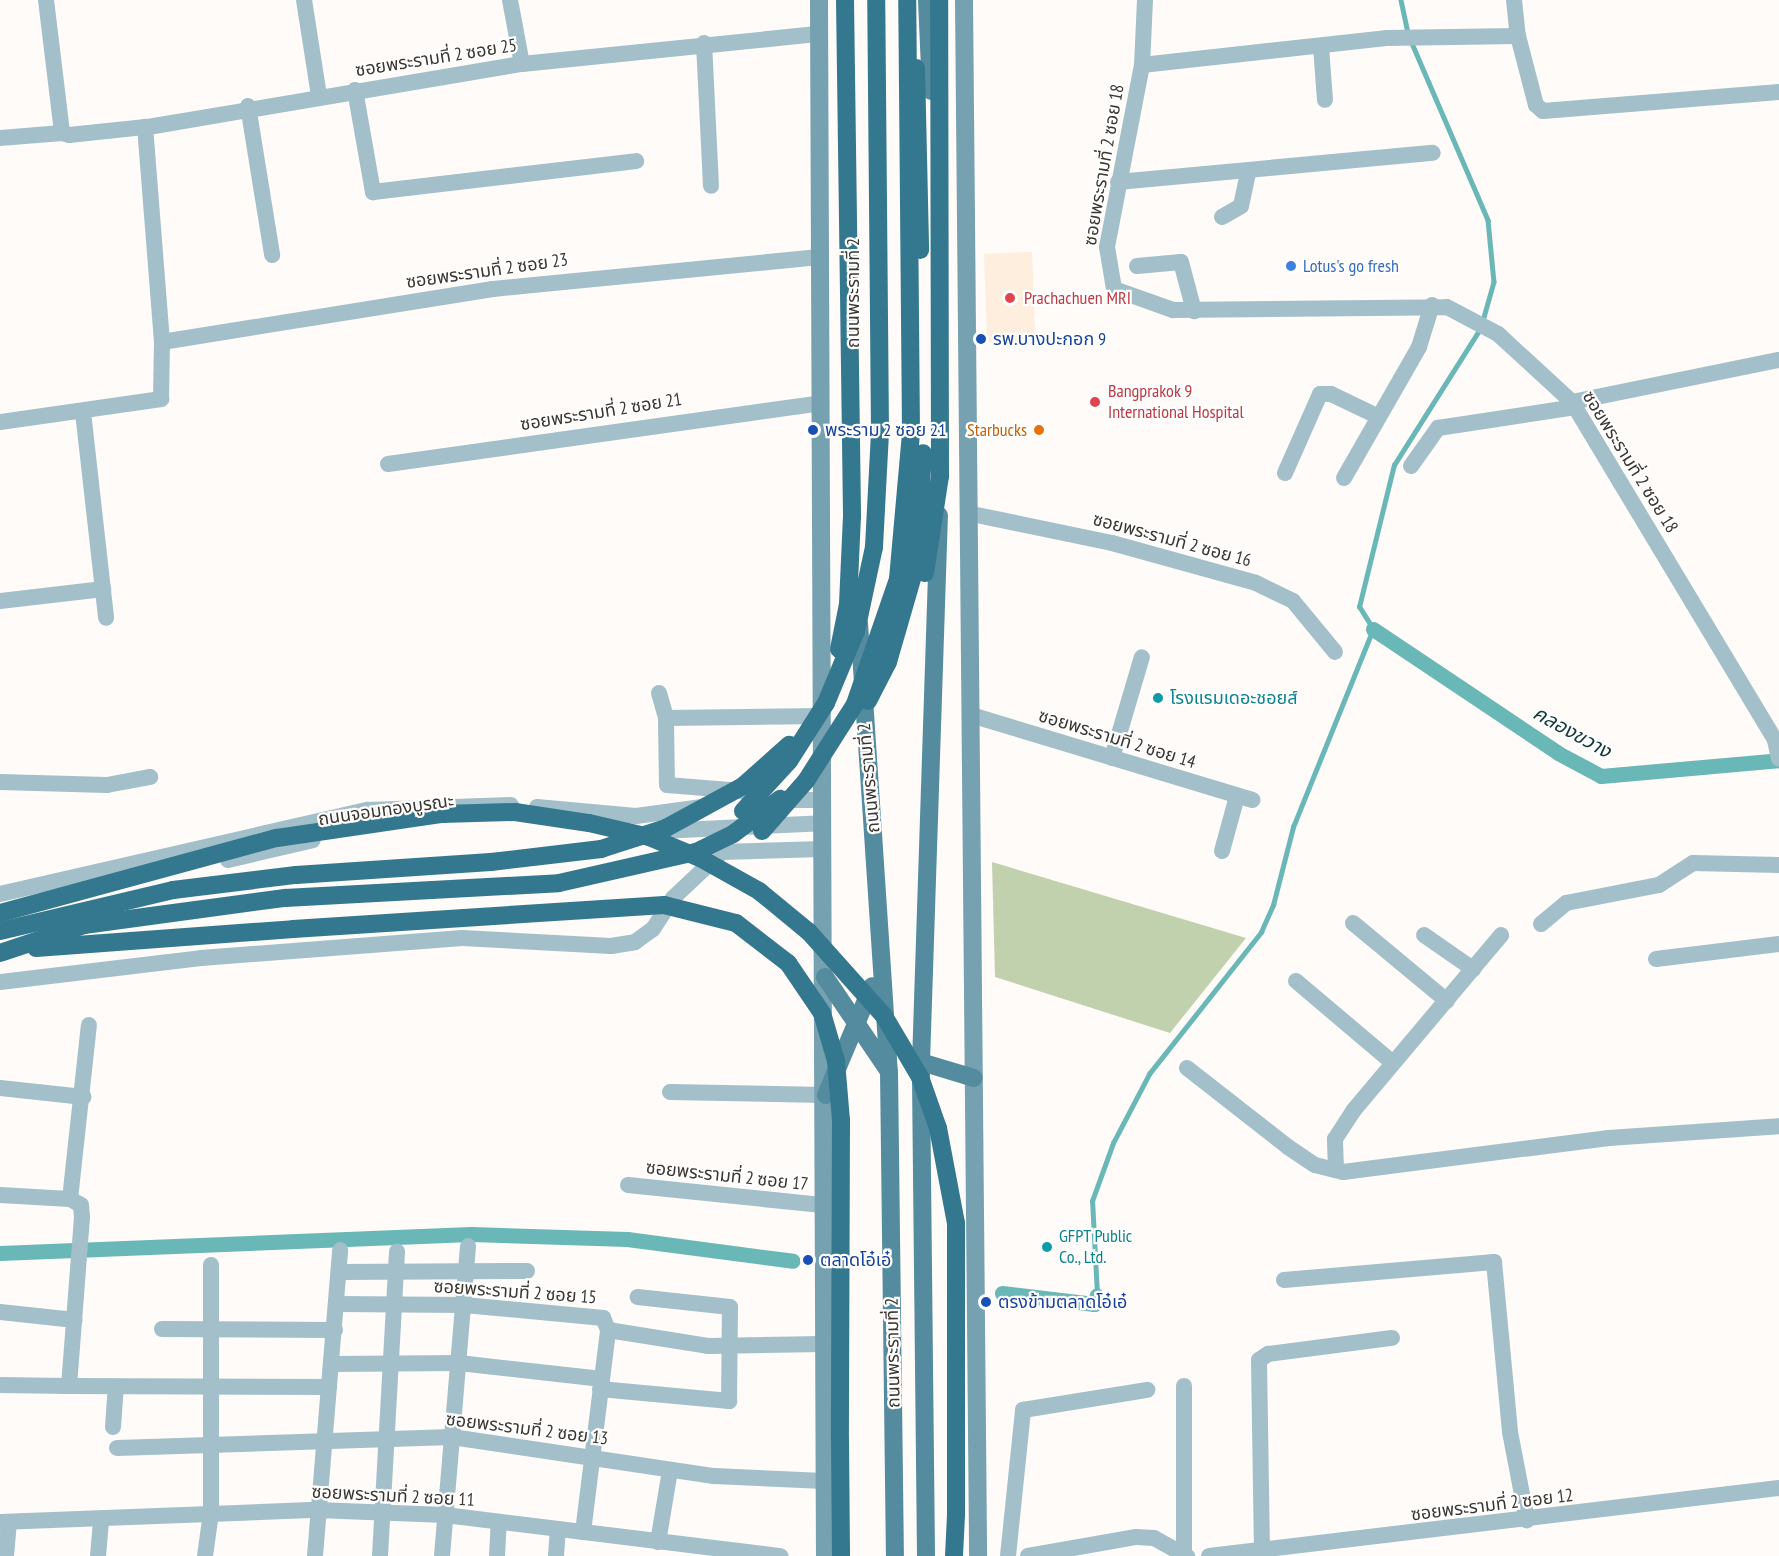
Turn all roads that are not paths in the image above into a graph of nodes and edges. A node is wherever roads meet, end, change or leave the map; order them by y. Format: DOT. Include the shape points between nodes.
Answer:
graph roads {
  1 [pos="46,0"];
  2 [pos="304,0"];
  3 [pos="510,0"];
  4 [pos="819,0"];
  5 [pos="844,0"];
  6 [pos="852,0"];
  7 [pos="870,0"];
  8 [pos="876,0"];
  9 [pos="907,0"];
  10 [pos="913,0"];
  11 [pos="927,0"];
  12 [pos="939,0"];
  13 [pos="964,0"];
  14 [pos="1145,0"];
  15 [pos="1514,0"];
  16 [pos="819,34"];
  17 [pos="1518,36"];
  18 [pos="704,43"];
  19 [pos="1321,46"];
  20 [pos="522,64"];
  21 [pos="1142,65"];
  22 [pos="355,90"];
  23 [pos="1779,92"];
  24 [pos="319,96"];
  25 [pos="1325,100"];
  26 [pos="248,106"];
  27 [pos="145,127"];
  28 [pos="62,133"];
  29 [pos="0,138"];
  30 [pos="1433,153"];
  31 [pos="636,160"];
  32 [pos="1248,172"];
  33 [pos="1118,182"];
  34 [pos="711,186"];
  35 [pos="1222,217"];
  36 [pos="272,255"];
  37 [pos="819,257"];
  38 [pos="1137,266"];
  39 [pos="1432,305"];
  40 [pos="1194,311"];
  41 [pos="162,342"];
  42 [pos="1779,360"];
  43 [pos="820,403"];
  44 [pos="1573,404"];
  45 [pos="83,412"];
  46 [pos="1379,417"];
  47 [pos="0,422"];
  48 [pos="388,464"];
  49 [pos="1411,466"];
  50 [pos="1285,473"];
  51 [pos="1344,478"];
  52 [pos="972,513"];
  53 [pos="103,589"];
  54 [pos="0,601"];
  55 [pos="106,618"];
  56 [pos="1335,652"];
  57 [pos="1142,657"];
  58 [pos="659,693"];
  59 [pos="971,716"];
  60 [pos="666,718"];
  61 [pos="822,721"];
  62 [pos="840,731"];
  63 [pos="801,745"];
  64 [pos="1113,758"];
  65 [pos="1779,759"];
  66 [pos="150,777"];
  67 [pos="0,782"];
  68 [pos="746,792"];
  69 [pos="822,800"];
  70 [pos="743,811"];
  71 [pos="822,823"];
  72 [pos="762,831"];
  73 [pos="822,849"];
  74 [pos="1222,851"];
  75 [pos="1779,865"];
  76 [pos="0,894"];
  77 [pos="0,915"];
  78 [pos="1353,923"];
  79 [pos="1540,924"];
  80 [pos="0,931"];
  81 [pos="1424,935"];
  82 [pos="1501,935"];
  83 [pos="1779,944"];
  84 [pos="2,952"];
  85 [pos="882,959"];
  86 [pos="1656,959"];
  87 [pos="1473,969"];
  88 [pos="825,977"];
  89 [pos="1296,981"];
  90 [pos="0,982"];
  91 [pos="1447,1001"];
  92 [pos="857,1024"];
  93 [pos="89,1025"];
  94 [pos="921,1062"];
  95 [pos="1392,1062"];
  96 [pos="1187,1068"];
  97 [pos="889,1071"];
  98 [pos="974,1077"];
  99 [pos="0,1088"];
  100 [pos="670,1092"];
  101 [pos="826,1095"];
  102 [pos="84,1097"];
  103 [pos="1779,1126"];
  104 [pos="1336,1170"];
  105 [pos="628,1185"];
  106 [pos="0,1195"];
  107 [pos="70,1199"];
  108 [pos="822,1205"];
  109 [pos="468,1246"];
  110 [pos="340,1250"];
  111 [pos="397,1251"];
  112 [pos="211,1265"];
  113 [pos="526,1271"];
  114 [pos="340,1272"];
  115 [pos="395,1272"];
  116 [pos="466,1272"];
  117 [pos="1284,1280"];
  118 [pos="638,1297"];
  119 [pos="338,1304"];
  120 [pos="393,1304"];
  121 [pos="464,1305"];
  122 [pos="0,1312"];
  123 [pos="75,1320"];
  124 [pos="162,1329"];
  125 [pos="211,1330"];
  126 [pos="335,1330"];
  127 [pos="608,1330"];
  128 [pos="1392,1338"];
  129 [pos="823,1344"];
  130 [pos="728,1346"];
  131 [pos="459,1363"];
  132 [pos="332,1364"];
  133 [pos="388,1364"];
  134 [pos="601,1384"];
  135 [pos="0,1385"];
  136 [pos="69,1386"];
  137 [pos="1184,1386"];
  138 [pos="211,1387"];
  139 [pos="329,1387"];
  140 [pos="116,1388"];
  141 [pos="1148,1390"];
  142 [pos="113,1427"];
  143 [pos="452,1437"];
  144 [pos="323,1438"];
  145 [pos="385,1438"];
  146 [pos="211,1443"];
  147 [pos="117,1448"];
  148 [pos="591,1456"];
  149 [pos="670,1470"];
  150 [pos="824,1481"];
  151 [pos="1779,1488"];
  152 [pos="317,1510"];
  153 [pos="211,1513"];
  154 [pos="382,1513"];
  155 [pos="444,1515"];
  156 [pos="101,1520"];
  157 [pos="1527,1520"];
  158 [pos="4,1522"];
  159 [pos="499,1522"];
  160 [pos="558,1529"];
  161 [pos="583,1532"];
  162 [pos="658,1542"];
  163 [pos="1262,1552"];
  164 [pos="733,1554"];
  165 [pos="6,1556"];
  166 [pos="98,1556"];
  167 [pos="205,1556"];
  168 [pos="315,1556"];
  169 [pos="380,1556"];
  170 [pos="442,1556"];
  171 [pos="497,1556"];
  172 [pos="556,1556"];
  173 [pos="781,1556"];
  174 [pos="825,1556"];
  175 [pos="841,1556"];
  176 [pos="896,1556"];
  177 [pos="926,1556"];
  178 [pos="954,1556"];
  179 [pos="978,1556"];
  180 [pos="1008,1556"];
  181 [pos="1028,1556"];
  182 [pos="1185,1556"];
  183 [pos="1209,1556"];
  1 -- 28 [label="street"];
  2 -- 24 [label="street"];
  3 -- 20 [label="street"];
  4 -- 16 [label="main road, ถนนพระรามที่ 2"];
  5 -- 63 [label="highway, bridge" via="850,579 833,667"];
  6 -- 85 [label="main road, ถนนพระรามที่ 2" via="855,521"];
  7 -- 80 [label="highway, bridge" via="873,528 861,606 824,698 782,752 743,786 666,828 601,849 173,890"];
  8 -- 63 [label="highway, bridge" via="880,432 874,547 848,653"];
  9 -- 62 [label="highway, bridge" via="908,509 891,608"];
  10 -- 84 [label="highway, bridge" via="921,250 920,532 908,603 868,702 818,766 733,834 696,852 559,883 285,898 84,925"];
  11 -- 94 [label="main road, ถนนพระรามที่ 2" via="938,256 939,590"];
  12 -- 62 [label="highway, bridge" via="938,507 911,612"];
  13 -- 52 [label="main road"];
  14 -- 21 [label="street, ซอยพระรามที่ 2 ซอย 18"];
  15 -- 17 [label="street"];
  16 -- 18 [label="street, ซอยพระรามที่ 2 ซอย 25"];
  16 -- 37 [label="main road, ถนนพระรามที่ 2"];
  17 -- 19 [label="street" via="1416,36"];
  17 -- 23 [label="street" via="1536,105 1543,111"];
  18 -- 20 [label="street, ซอยพระรามที่ 2 ซอย 25"];
  18 -- 34 [label="street"];
  19 -- 21 [label="street"];
  19 -- 25 [label="street"];
  20 -- 22 [label="street, ซอยพระรามที่ 2 ซอย 25"];
  21 -- 33 [label="street, ซอยพระรามที่ 2 ซอย 18"];
  22 -- 24 [label="street, ซอยพระรามที่ 2 ซอย 25"];
  22 -- 31 [label="street" via="373,192"];
  24 -- 26 [label="street, ซอยพระรามที่ 2 ซอย 25"];
  26 -- 27 [label="street, ซอยพระรามที่ 2 ซอย 25"];
  26 -- 36 [label="street"];
  27 -- 28 [label="street, ซอยพระรามที่ 2 ซอย 25"];
  27 -- 41 [label="street"];
  28 -- 29 [label="street, ซอยพระรามที่ 2 ซอย 25"];
  30 -- 32 [label="street"];
  32 -- 33 [label="street"];
  32 -- 35 [label="street" via="1241,207"];
  33 -- 40 [label="street, ซอยพระรามที่ 2 ซอย 18" via="1107,247 1114,289 1141,303"];
  37 -- 41 [label="street, ซอยพระรามที่ 2 ซอย 23" via="493,289"];
  37 -- 43 [label="main road, ถนนพระรามที่ 2"];
  38 -- 40 [label="street" via="1181,262"];
  39 -- 40 [label="street, ซอยพระรามที่ 2 ซอย 18"];
  39 -- 44 [label="street, ซอยพระรามที่ 2 ซอย 18" via="1463,312 1498,334"];
  39 -- 46 [label="street" via="1419,347"];
  41 -- 45 [label="street" via="160,399"];
  42 -- 44 [label="street"];
  43 -- 48 [label="street, ซอยพระรามที่ 2 ซอย 21"];
  43 -- 61 [label="main road, ถนนพระรามที่ 2"];
  44 -- 49 [label="street" via="1437,428"];
  44 -- 65 [label="street, ซอยพระรามที่ 2 ซอย 18" via="1775,740"];
  45 -- 47 [label="street"];
  45 -- 53 [label="street"];
  46 -- 50 [label="street" via="1331,394 1320,394"];
  46 -- 51 [label="street"];
  52 -- 56 [label="street, ซอยพระรามที่ 2 ซอย 16" via="1112,543 1256,583 1293,601"];
  52 -- 59 [label="main road"];
  53 -- 54 [label="street"];
  53 -- 55 [label="street"];
  57 -- 64 [label="street"];
  58 -- 60 [label="street"];
  59 -- 64 [label="street, ซอยพระรามที่ 2 ซอย 14"];
  59 -- 98 [label="main road"];
  60 -- 61 [label="street"];
  60 -- 68 [label="street" via="667,785"];
  61 -- 68 [label="street, ถนนจอมทองบูรณะ"];
  61 -- 69 [label="main road, ถนนพระรามที่ 2"];
  62 -- 72 [label="highway, bridge"];
  63 -- 70 [label="highway, bridge"];
  64 -- 74 [label="street, ซอยพระรามที่ 2 ซอย 14" via="1244,798"];
  66 -- 67 [label="street" via="107,784"];
  68 -- 69 [label="street" via="772,800"];
  68 -- 76 [label="street, ถนนจอมทองบูรณะ" via="722,804 636,816 499,804 368,810"];
  69 -- 71 [label="main road, ถนนพระรามที่ 2"];
  71 -- 73 [label="main road, ถนนพระรามที่ 2"];
  71 -- 77 [label="street, ถนนจอมทองบูรณะ" via="642,831 477,817 404,823 108,887"];
  73 -- 88 [label="main road, ถนนพระรามที่ 2"];
  73 -- 90 [label="street" via="722,852 673,898 653,929 635,942 611,946 462,938 201,958"];
  75 -- 79 [label="street" via="1693,863 1659,885 1566,903"];
  77 -- 178 [label="highway, bridge" via="277,838 442,814 515,812 649,837 759,891 809,932 884,1016 920,1077 938,1128 955,1212 960,1274"];
  78 -- 91 [label="street"];
  81 -- 87 [label="street"];
  82 -- 87 [label="street"];
  83 -- 86 [label="street"];
  84 -- 175 [label="highway, bridge" via="664,904 736,922 788,963 822,1013 836,1061 841,1120"];
  85 -- 92 [label="main road"];
  85 -- 97 [label="main road, ถนนพระรามที่ 2"];
  87 -- 91 [label="street"];
  88 -- 92 [label="main road"];
  88 -- 101 [label="main road, ถนนพระรามที่ 2"];
  89 -- 95 [label="street"];
  91 -- 95 [label="street"];
  92 -- 97 [label="main road"];
  92 -- 101 [label="main road"];
  93 -- 102 [label="street"];
  94 -- 98 [label="main road"];
  94 -- 177 [label="main road, ถนนพระรามที่ 2"];
  95 -- 104 [label="street" via="1335,1139"];
  96 -- 104 [label="street" via="1288,1147"];
  97 -- 176 [label="main road, ถนนพระรามที่ 2"];
  98 -- 179 [label="main road"];
  99 -- 102 [label="street"];
  100 -- 101 [label="street"];
  101 -- 108 [label="main road, ถนนพระรามที่ 2"];
  102 -- 107 [label="street"];
  103 -- 104 [label="street" via="1609,1137"];
  105 -- 108 [label="street, ซอยพระรามที่ 2 ซอย 17"];
  106 -- 107 [label="street"];
  107 -- 123 [label="street" via="81,1205"];
  108 -- 129 [label="main road, ถนนพระรามที่ 2"];
  109 -- 116 [label="street"];
  110 -- 114 [label="street"];
  111 -- 115 [label="street"];
  112 -- 125 [label="street"];
  113 -- 116 [label="street"];
  114 -- 115 [label="street"];
  114 -- 119 [label="street"];
  115 -- 116 [label="street"];
  115 -- 120 [label="street"];
  116 -- 121 [label="street"];
  117 -- 157 [label="street" via="1494,1262 1510,1432"];
  118 -- 130 [label="street" via="727,1304"];
  119 -- 120 [label="street, ซอยพระรามที่ 2 ซอย 15"];
  119 -- 126 [label="street"];
  120 -- 121 [label="street, ซอยพระรามที่ 2 ซอย 15"];
  120 -- 133 [label="street"];
  121 -- 127 [label="street, ซอยพระรามที่ 2 ซอย 15" via="603,1318"];
  121 -- 131 [label="street"];
  122 -- 123 [label="street"];
  123 -- 136 [label="street"];
  124 -- 125 [label="street"];
  125 -- 126 [label="street"];
  125 -- 138 [label="street"];
  126 -- 132 [label="street"];
  127 -- 130 [label="street, ซอยพระรามที่ 2 ซอย 15"];
  127 -- 134 [label="street"];
  128 -- 163 [label="street" via="1268,1354 1258,1360"];
  129 -- 130 [label="street, ซอยพระรามที่ 2 ซอย 15"];
  129 -- 150 [label="main road, ถนนพระรามที่ 2"];
  130 -- 134 [label="street" via="725,1404"];
  131 -- 133 [label="street"];
  131 -- 134 [label="street"];
  131 -- 143 [label="street"];
  132 -- 133 [label="street"];
  132 -- 139 [label="street"];
  133 -- 145 [label="street"];
  134 -- 148 [label="street"];
  135 -- 136 [label="street"];
  136 -- 140 [label="street"];
  137 -- 182 [label="street"];
  138 -- 139 [label="street"];
  138 -- 140 [label="street"];
  138 -- 146 [label="street"];
  139 -- 144 [label="street"];
  140 -- 142 [label="street"];
  141 -- 180 [label="street" via="1023,1410"];
  143 -- 145 [label="street, ซอยพระรามที่ 2 ซอย 13"];
  143 -- 148 [label="street, ซอยพระรามที่ 2 ซอย 13"];
  143 -- 155 [label="street"];
  144 -- 145 [label="street, ซอยพระรามที่ 2 ซอย 13"];
  144 -- 146 [label="street, ซอยพระรามที่ 2 ซอย 13"];
  144 -- 152 [label="street"];
  145 -- 154 [label="street"];
  146 -- 147 [label="street, ซอยพระรามที่ 2 ซอย 13"];
  146 -- 153 [label="street"];
  148 -- 149 [label="street, ซอยพระรามที่ 2 ซอย 13"];
  148 -- 161 [label="street"];
  149 -- 150 [label="street, ซอยพระรามที่ 2 ซอย 13"];
  149 -- 162 [label="street"];
  150 -- 174 [label="main road, ถนนพระรามที่ 2"];
  151 -- 157 [label="street, ซอยพระรามที่ 2 ซอย 12"];
  152 -- 153 [label="street, ซอยพระรามที่ 2 ซอย 11"];
  152 -- 154 [label="street, ซอยพระรามที่ 2 ซอย 11"];
  152 -- 168 [label="street"];
  153 -- 156 [label="street, ซอยพระรามที่ 2 ซอย 11"];
  153 -- 167 [label="street"];
  154 -- 155 [label="street, ซอยพระรามที่ 2 ซอย 11"];
  154 -- 169 [label="street"];
  155 -- 159 [label="street, ซอยพระรามที่ 2 ซอย 11"];
  155 -- 170 [label="street"];
  156 -- 158 [label="street, ซอยพระรามที่ 2 ซอย 11"];
  156 -- 166 [label="street"];
  157 -- 163 [label="street, ซอยพระรามที่ 2 ซอย 12"];
  158 -- 165 [label="street"];
  159 -- 160 [label="street, ซอยพระรามที่ 2 ซอย 11"];
  159 -- 171 [label="street"];
  160 -- 161 [label="street, ซอยพระรามที่ 2 ซอย 11"];
  160 -- 172 [label="street"];
  161 -- 162 [label="street, ซอยพระรามที่ 2 ซอย 11"];
  162 -- 164 [label="street, ซอยพระรามที่ 2 ซอย 11"];
  163 -- 183 [label="street, ซอยพระรามที่ 2 ซอย 12"];
  164 -- 173 [label="street, ซอยพระรามที่ 2 ซอย 11"];
  181 -- 182 [label="street" via="1136,1537 1154,1538"];
}
